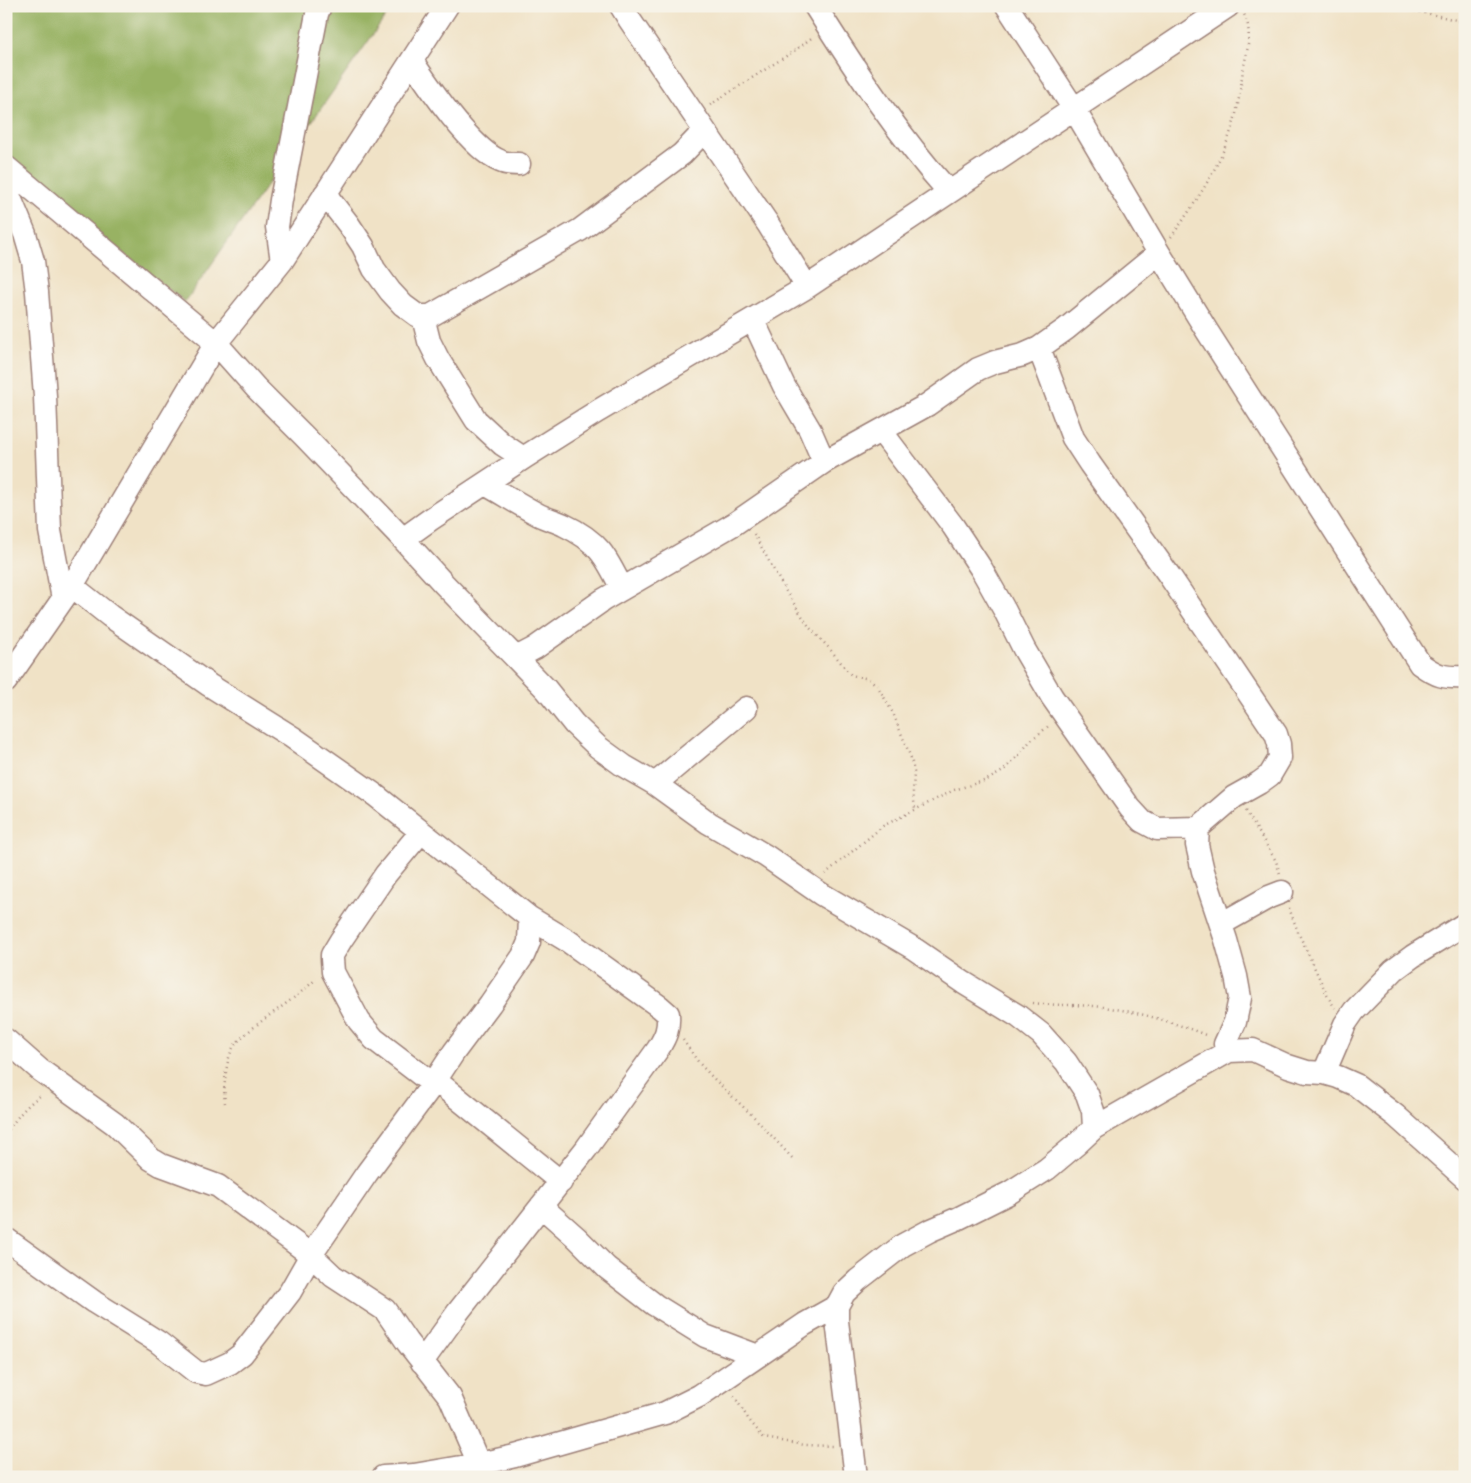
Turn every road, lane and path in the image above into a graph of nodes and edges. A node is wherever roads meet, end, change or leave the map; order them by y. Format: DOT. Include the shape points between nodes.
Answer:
graph roads {
  1 [pos="320,6"];
  2 [pos="447,6"];
  3 [pos="621,6"];
  4 [pos="814,6"];
  5 [pos="1007,6"];
  6 [pos="1385,6"];
  7 [pos="1236,10"];
  8 [pos="1465,22"];
  9 [pos="827,26"];
  10 [pos="412,61"];
  11 [pos="1074,109"];
  12 [pos="699,124"];
  13 [pos="519,164"];
  14 [pos="6,166"];
  15 [pos="6,188"];
  16 [pos="949,192"];
  17 [pos="325,194"];
  18 [pos="1159,253"];
  19 [pos="282,261"];
  20 [pos="807,287"];
  21 [pos="423,317"];
  22 [pos="753,320"];
  23 [pos="216,343"];
  24 [pos="1038,348"];
  25 [pos="810,430"];
  26 [pos="871,436"];
  27 [pos="523,458"];
  28 [pos="824,462"];
  29 [pos="485,484"];
  30 [pos="745,517"];
  31 [pos="403,539"];
  32 [pos="622,589"];
  33 [pos="67,592"];
  34 [pos="516,658"];
  35 [pos="1465,677"];
  36 [pos="6,681"];
  37 [pos="746,708"];
  38 [pos="1065,715"];
  39 [pos="655,784"];
  40 [pos="915,809"];
  41 [pos="1198,828"];
  42 [pos="420,832"];
  43 [pos="810,886"];
  44 [pos="1282,892"];
  45 [pos="530,918"];
  46 [pos="1221,924"];
  47 [pos="1465,924"];
  48 [pos="332,960"];
  49 [pos="1032,1002"];
  50 [pos="668,1021"];
  51 [pos="6,1040"];
  52 [pos="1225,1044"];
  53 [pos="1324,1073"];
  54 [pos="434,1082"];
  55 [pos="59,1084"];
  56 [pos="225,1103"];
  57 [pos="1094,1128"];
  58 [pos="6,1134"];
  59 [pos="794,1160"];
  60 [pos="1465,1178"];
  61 [pos="561,1182"];
  62 [pos="542,1206"];
  63 [pos="6,1239"];
  64 [pos="311,1255"];
  65 [pos="837,1306"];
  66 [pos="758,1356"];
  67 [pos="422,1362"];
  68 [pos="723,1380"];
  69 [pos="852,1446"];
  70 [pos="479,1464"];
  71 [pos="383,1477"];
  72 [pos="856,1477"];
  1 -- 19 [label="street" via="281,200 278,227"];
  2 -- 10 [label="street"];
  3 -- 12 [label="street"];
  4 -- 9 [label="street"];
  5 -- 11 [label="street"];
  6 -- 8 [label="path"];
  7 -- 11 [label="street"];
  7 -- 18 [label="path" via="1247,21 1249,36 1232,130 1194,205"];
  9 -- 12 [label="path"];
  9 -- 16 [label="street" via="923,163"];
  10 -- 13 [label="street" via="469,138 498,161"];
  10 -- 17 [label="street"];
  11 -- 16 [label="street"];
  11 -- 18 [label="street"];
  12 -- 20 [label="street"];
  12 -- 21 [label="street" via="682,154 580,230 446,308"];
  14 -- 23 [label="street"];
  15 -- 33 [label="street" via="26,234 33,261 45,396 50,532"];
  16 -- 20 [label="street"];
  17 -- 19 [label="street"];
  17 -- 21 [label="street" via="349,225 390,291 403,305"];
  18 -- 24 [label="street" via="1066,330"];
  18 -- 35 [label="street" via="1420,664 1447,678"];
  19 -- 23 [label="street"];
  20 -- 22 [label="street"];
  21 -- 27 [label="street" via="438,359 476,420"];
  22 -- 25 [label="street" via="784,386"];
  22 -- 27 [label="street"];
  23 -- 31 [label="street"];
  23 -- 33 [label="street"];
  24 -- 26 [label="street" via="978,369 927,405"];
  24 -- 41 [label="street" via="1073,438 1278,739 1280,758 1270,775 1234,797"];
  25 -- 26 [label="street" via="837,440"];
  25 -- 28 [label="street"];
  26 -- 28 [label="street"];
  26 -- 38 [label="street" via="953,526 982,570 1024,649"];
  27 -- 29 [label="street"];
  28 -- 30 [label="street"];
  29 -- 31 [label="street"];
  29 -- 32 [label="street" via="592,541 607,559"];
  30 -- 32 [label="street"];
  30 -- 40 [label="path" via="810,628 850,675 869,679 880,690 911,758"];
  31 -- 34 [label="street"];
  32 -- 34 [label="street"];
  33 -- 36 [label="street"];
  33 -- 42 [label="street" via="110,616 209,685 292,737"];
  34 -- 39 [label="street" via="598,747"];
  37 -- 39 [label="street"];
  38 -- 40 [label="path" via="1031,740 1003,771"];
  38 -- 41 [label="street" via="1142,821 1157,829"];
  39 -- 43 [label="street" via="709,823"];
  40 -- 43 [label="path" via="883,826"];
  41 -- 46 [label="street" via="1197,845 1203,871"];
  42 -- 45 [label="street"];
  42 -- 48 [label="street" via="386,874 341,940"];
  43 -- 57 [label="street" via="912,948 1041,1034 1066,1062 1087,1094"];
  44 -- 46 [label="street"];
  45 -- 50 [label="street" via="660,1007 668,1014"];
  45 -- 54 [label="street" via="529,942 523,956"];
  46 -- 52 [label="street" via="1240,998 1235,1022"];
  47 -- 53 [label="street" via="1394,970 1354,1011"];
  48 -- 54 [label="street" via="333,972 359,1021 374,1039"];
  48 -- 56 [label="path" via="322,974 247,1032 233,1048 228,1064"];
  49 -- 52 [label="path" via="1132,1012 1175,1023"];
  50 -- 59 [label="path" via="699,1063"];
  50 -- 61 [label="street" via="666,1035 658,1049"];
  51 -- 55 [label="street"];
  53 -- 57 [label="street" via="1288,1066 1253,1050 1229,1051"];
  53 -- 60 [label="street" via="1368,1093"];
  54 -- 61 [label="street"];
  54 -- 64 [label="street"];
  55 -- 58 [label="path" via="26,1108"];
  55 -- 64 [label="street" via="115,1124 151,1159 218,1186"];
  57 -- 65 [label="street" via="1047,1169 1009,1193 903,1245 858,1280 844,1293"];
  61 -- 62 [label="street"];
  62 -- 66 [label="street" via="607,1268 655,1306 705,1336"];
  62 -- 67 [label="street"];
  63 -- 64 [label="street" via="94,1302 158,1342 196,1372 206,1374 242,1354 290,1292"];
  64 -- 67 [label="street" via="333,1276 385,1310"];
  65 -- 66 [label="street"];
  65 -- 69 [label="street"];
  66 -- 68 [label="street"];
  67 -- 70 [label="street" via="450,1397"];
  68 -- 69 [label="path" via="764,1438 805,1445"];
  68 -- 70 [label="street" via="665,1414"];
  69 -- 72 [label="street"];
  70 -- 71 [label="street"];
}
